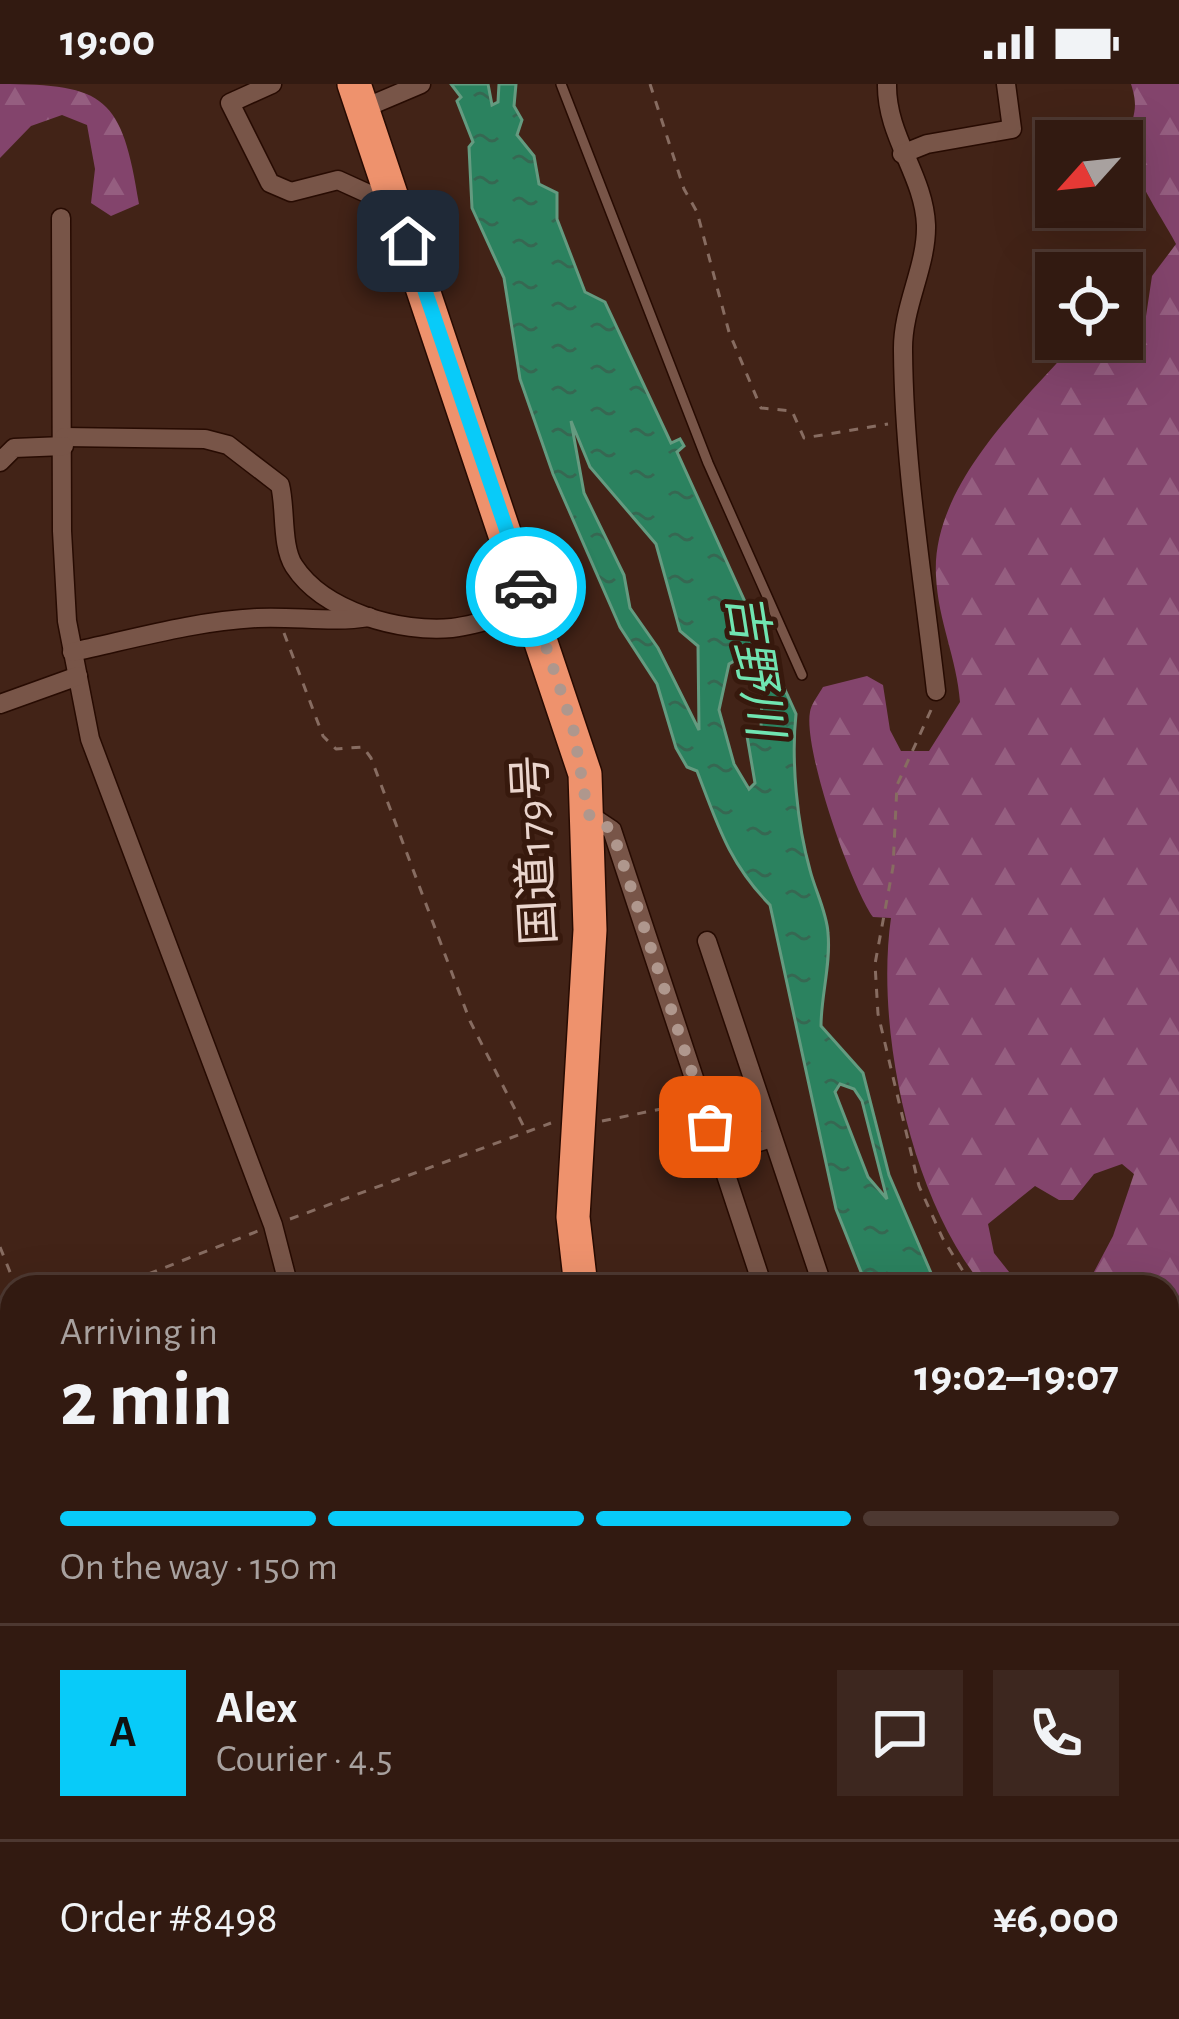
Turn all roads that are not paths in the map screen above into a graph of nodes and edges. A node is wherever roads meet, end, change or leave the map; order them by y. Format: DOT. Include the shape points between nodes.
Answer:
graph roads {
  1 [pos="272,84"];
  2 [pos="561,84"];
  3 [pos="887,84"];
  4 [pos="1006,84"];
  5 [pos="414,87"];
  6 [pos="358,96"];
  7 [pos="902,154"];
  8 [pos="395,205"];
  9 [pos="61,218"];
  10 [pos="64,442"];
  11 [pos="0,462"];
  12 [pos="532,607"];
  13 [pos="369,617"];
  14 [pos="72,652"];
  15 [pos="802,675"];
  16 [pos="78,676"];
  17 [pos="936,691"];
  18 [pos="0,704"];
  19 [pos="588,814"];
  20 [pos="707,941"];
  21 [pos="771,1138"];
  22 [pos="719,1155"];
  23 [pos="287,1275"];
  24 [pos="580,1275"];
  25 [pos="759,1275"];
  26 [pos="812,1275"];
  1 -- 8 [label="street" via="230,103 270,183 291,192 338,180"];
  2 -- 15 [label="lane" via="707,463"];
  3 -- 7 [label="street"];
  4 -- 7 [label="street" via="1012,129"];
  5 -- 6 [label="street"];
  6 -- 8 [label="highway, 国道179号"];
  7 -- 17 [label="street" via="926,229 904,322 913,526"];
  8 -- 12 [label="highway, 国道179号"];
  9 -- 10 [label="street"];
  10 -- 11 [label="street" via="14,448"];
  10 -- 13 [label="street" via="228,445 280,485 294,566 335,602"];
  10 -- 14 [label="street"];
  12 -- 13 [label="street" via="453,628"];
  12 -- 19 [label="highway, 国道179号" via="573,727"];
  13 -- 14 [label="street" via="189,625"];
  14 -- 16 [label="street"];
  16 -- 18 [label="street"];
  16 -- 23 [label="street" via="101,779"];
  19 -- 22 [label="street" via="612,830"];
  19 -- 24 [label="highway, 国道179号" via="590,930 573,1217"];
  20 -- 21 [label="street"];
  21 -- 22 [label="street"];
  21 -- 26 [label="street"];
  22 -- 25 [label="street"];
}
